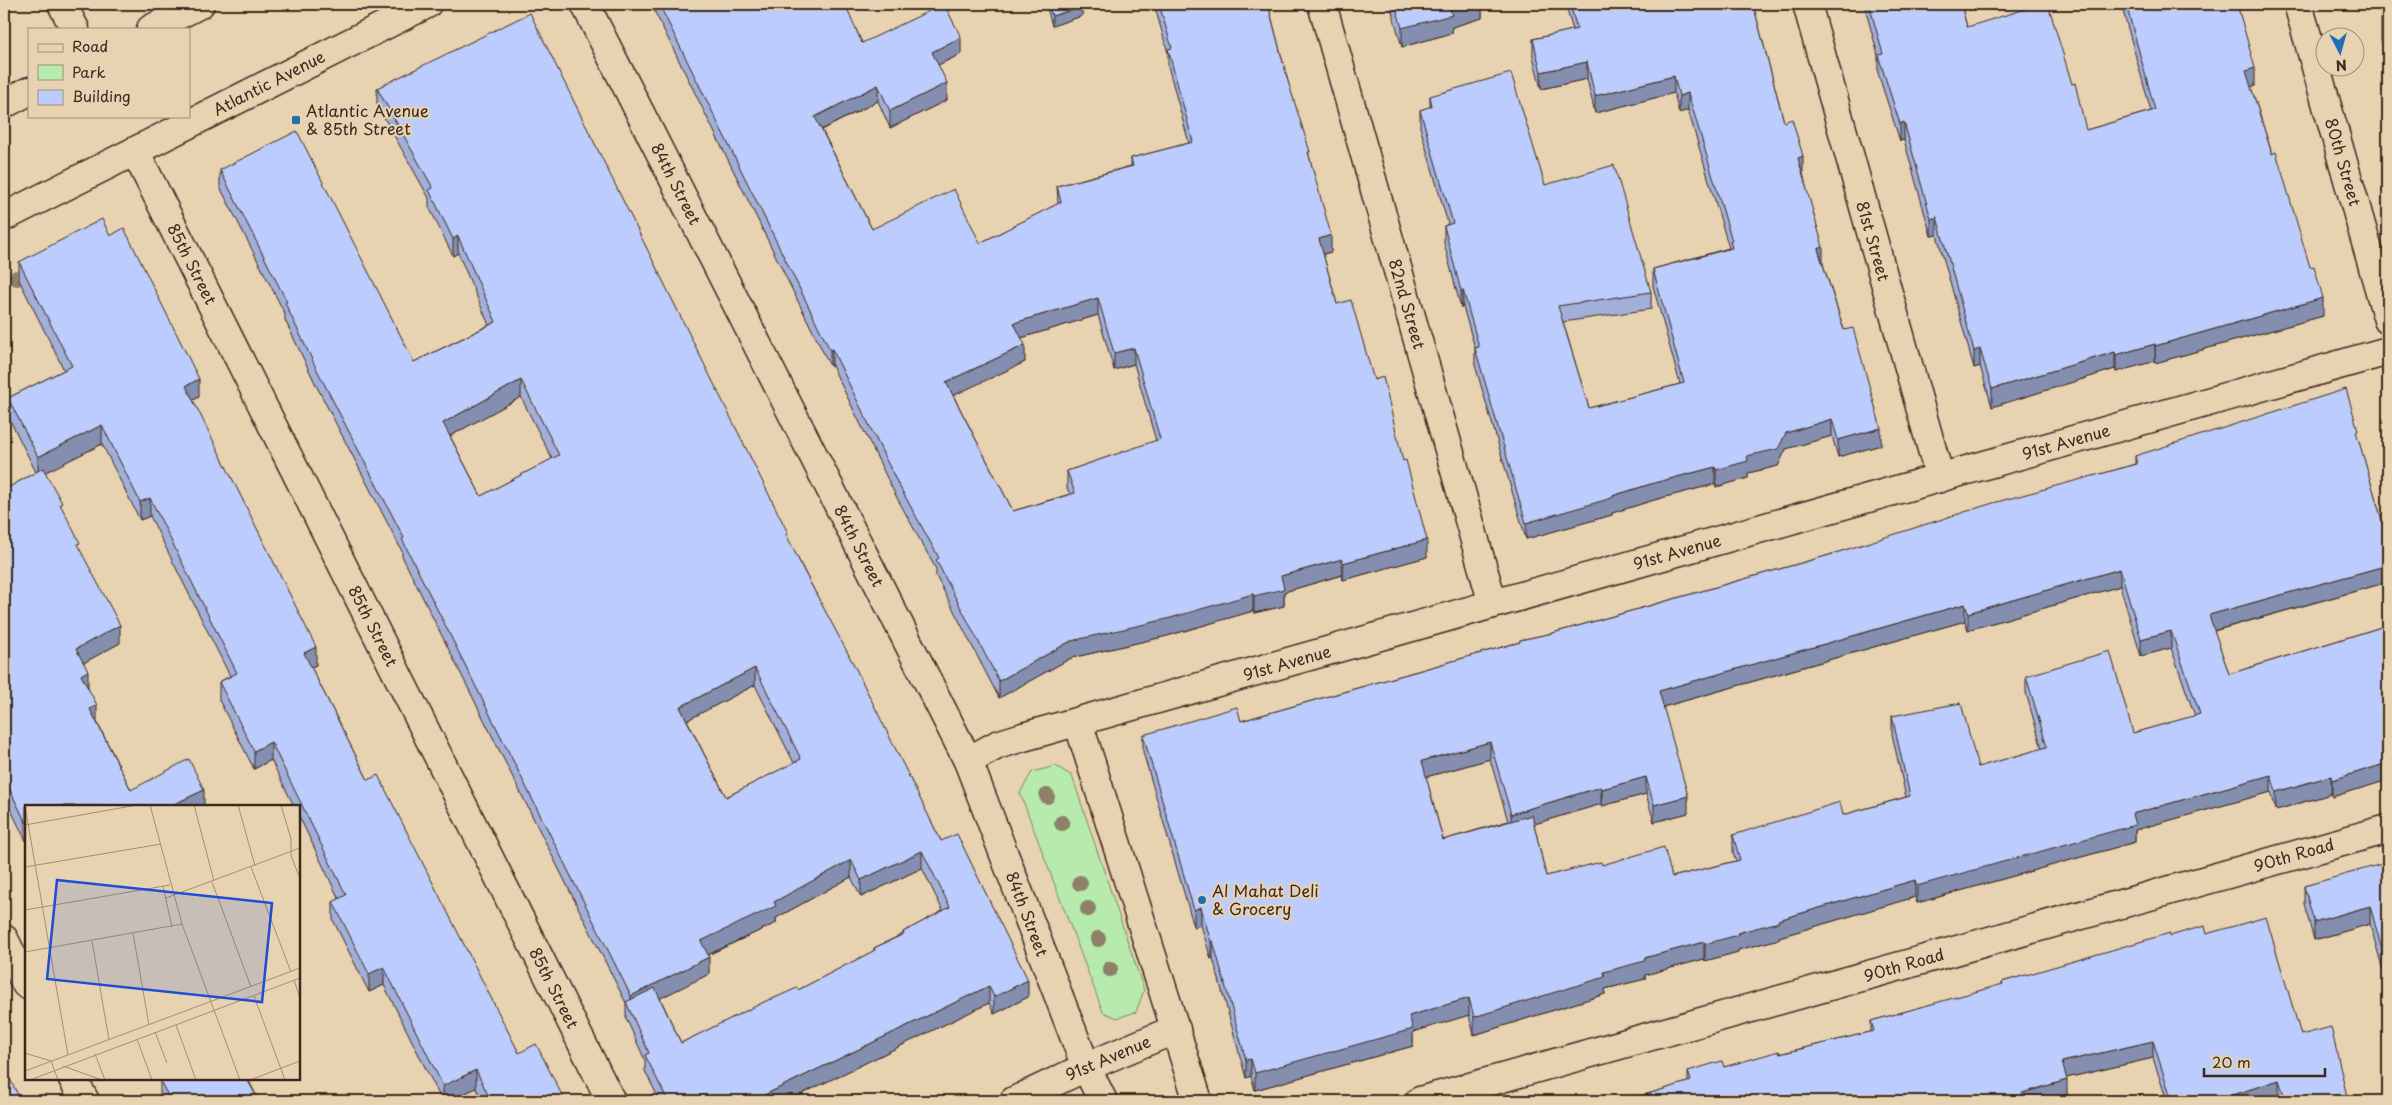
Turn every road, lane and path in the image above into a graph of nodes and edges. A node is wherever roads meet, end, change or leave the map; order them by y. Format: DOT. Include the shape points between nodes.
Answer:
graph roads {
  1 [pos="62,4"];
  2 [pos="200,4"];
  3 [pos="427,4"];
  4 [pos="585,4"];
  5 [pos="1322,4"];
  6 [pos="1807,4"];
  7 [pos="2298,4"];
  8 [pos="74,28"];
  9 [pos="153,28"];
  10 [pos="28,92"];
  11 [pos="4,104"];
  12 [pos="135,150"];
  13 [pos="4,217"];
  14 [pos="2388,320"];
  15 [pos="2388,351"];
  16 [pos="1940,478"];
  17 [pos="1493,604"];
  18 [pos="1078,722"];
  19 [pos="968,761"];
  20 [pos="2388,829"];
  21 [pos="4,939"];
  22 [pos="25,982"];
  23 [pos="1176,1029"];
  24 [pos="1086,1067"];
  25 [pos="74,1080"];
  26 [pos="85,1101"];
  27 [pos="611,1101"];
  28 [pos="1014,1101"];
  29 [pos="1103,1101"];
  30 [pos="1198,1101"];
  31 [pos="1420,1101"];
  1 -- 8 [label="street"];
  2 -- 9 [label="street"];
  3 -- 12 [label="street, Atlantic Avenue"];
  4 -- 19 [label="street, 84th Street"];
  5 -- 17 [label="street, 82nd Street"];
  6 -- 16 [label="street, 81st Street"];
  7 -- 14 [label="street, 80th Street"];
  10 -- 11 [label="street"];
  12 -- 13 [label="street, Atlantic Avenue"];
  12 -- 27 [label="street, 85th Street"];
  15 -- 16 [label="street, 91st Avenue"];
  16 -- 17 [label="street, 91st Avenue"];
  17 -- 18 [label="street, 91st Avenue"];
  18 -- 19 [label="street, 91st Avenue" via="997,745"];
  18 -- 23 [label="street"];
  19 -- 24 [label="street, 84th Street"];
  20 -- 31 [label="street, 90th Road"];
  21 -- 22 [label="street"];
  23 -- 24 [label="street, 91st Avenue"];
  23 -- 30 [label="street"];
  24 -- 28 [label="street, 91st Avenue"];
  24 -- 29 [label="street, 84th Street"];
  25 -- 26 [label="street"];
}
